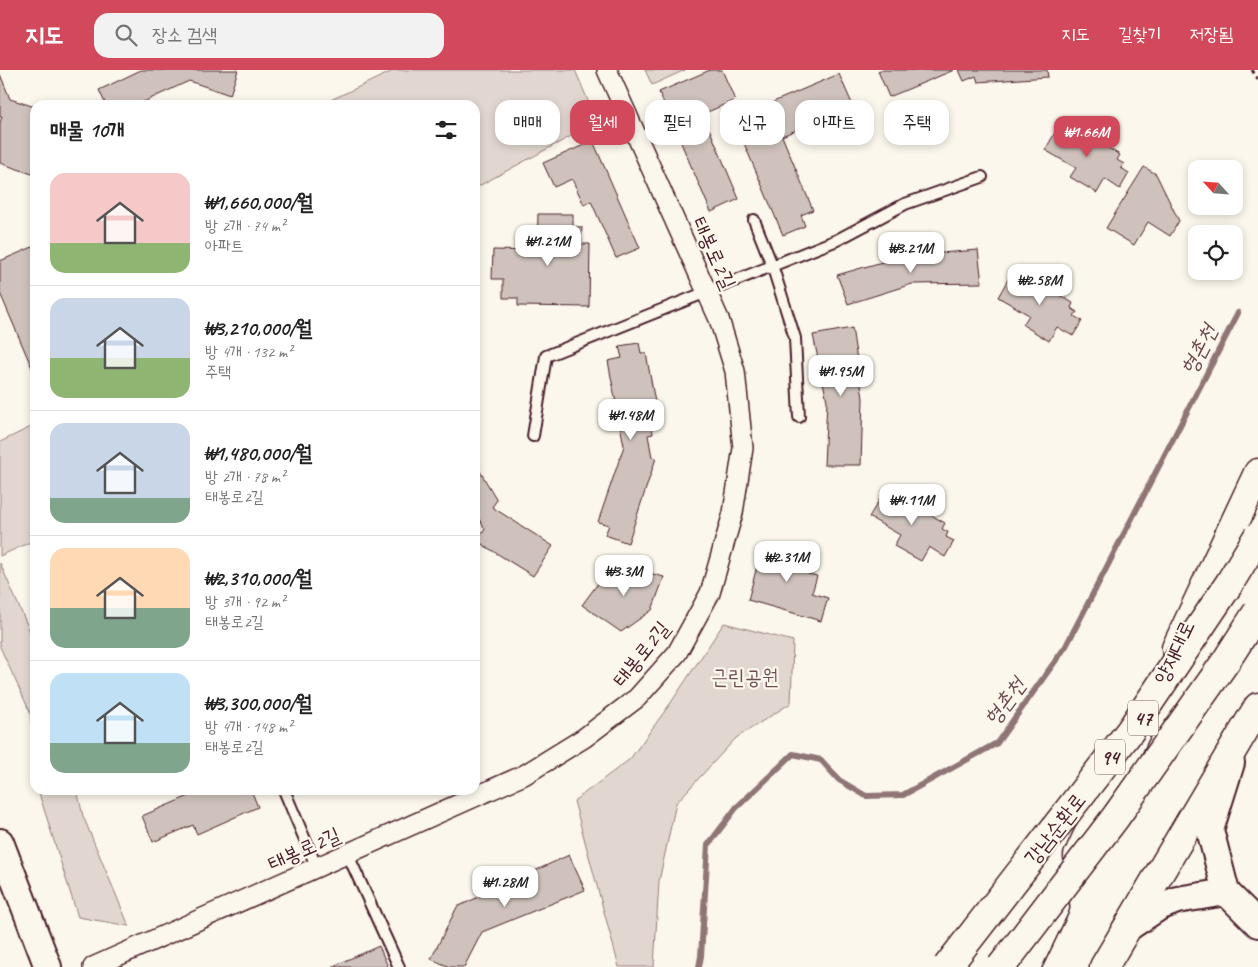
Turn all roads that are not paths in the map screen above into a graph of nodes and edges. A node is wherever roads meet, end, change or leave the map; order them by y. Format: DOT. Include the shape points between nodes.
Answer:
graph roads {
  1 [pos="607,70"];
  2 [pos="982,177"];
  3 [pos="754,220"];
  4 [pos="772,265"];
  5 [pos="706,291"];
  6 [pos="799,417"];
  7 [pos="533,436"];
  8 [pos="1258,473"];
  9 [pos="1258,536"];
  10 [pos="1258,611"];
  11 [pos="1258,707"];
  12 [pos="1240,736"];
  13 [pos="286,795"];
  14 [pos="0,842"];
  15 [pos="348,855"];
  16 [pos="317,868"];
  17 [pos="1226,892"];
  18 [pos="1258,924"];
  19 [pos="1126,929"];
  20 [pos="1025,966"];
  21 [pos="48,967"];
  22 [pos="93,967"];
  23 [pos="399,967"];
  24 [pos="947,967"];
  25 [pos="1001,967"];
  26 [pos="1104,967"];
  1 -- 5 [label="street, 태봉로2길"];
  2 -- 4 [label="lane" via="905,204 837,240"];
  3 -- 4 [label="lane"];
  4 -- 5 [label="lane"];
  4 -- 6 [label="lane" via="794,338"];
  5 -- 7 [label="lane" via="546,356"];
  5 -- 15 [label="street, 태봉로2길" via="719,319 735,371 743,448 733,513 710,593 677,653 637,698 575,744 524,775"];
  8 -- 20 [label="main road, 양재대로 / 47"];
  9 -- 24 [label="main road, 강남순환로 / 94, bridge" via="1130,731"];
  10 -- 25 [label="main road, 강남순환로 / 94, bridge" via="1115,818"];
  11 -- 12 [label="main road"];
  12 -- 17 [label="street" via="1210,830"];
  12 -- 19 [label="main road"];
  13 -- 16 [label="lane"];
  14 -- 21 [label="street"];
  15 -- 16 [label="street, 태봉로2길"];
  15 -- 23 [label="lane"];
  16 -- 22 [label="street, 태봉로2길"];
  17 -- 18 [label="street"];
  17 -- 19 [label="street" via="1177,900 1159,907"];
  19 -- 26 [label="main road"];
}
